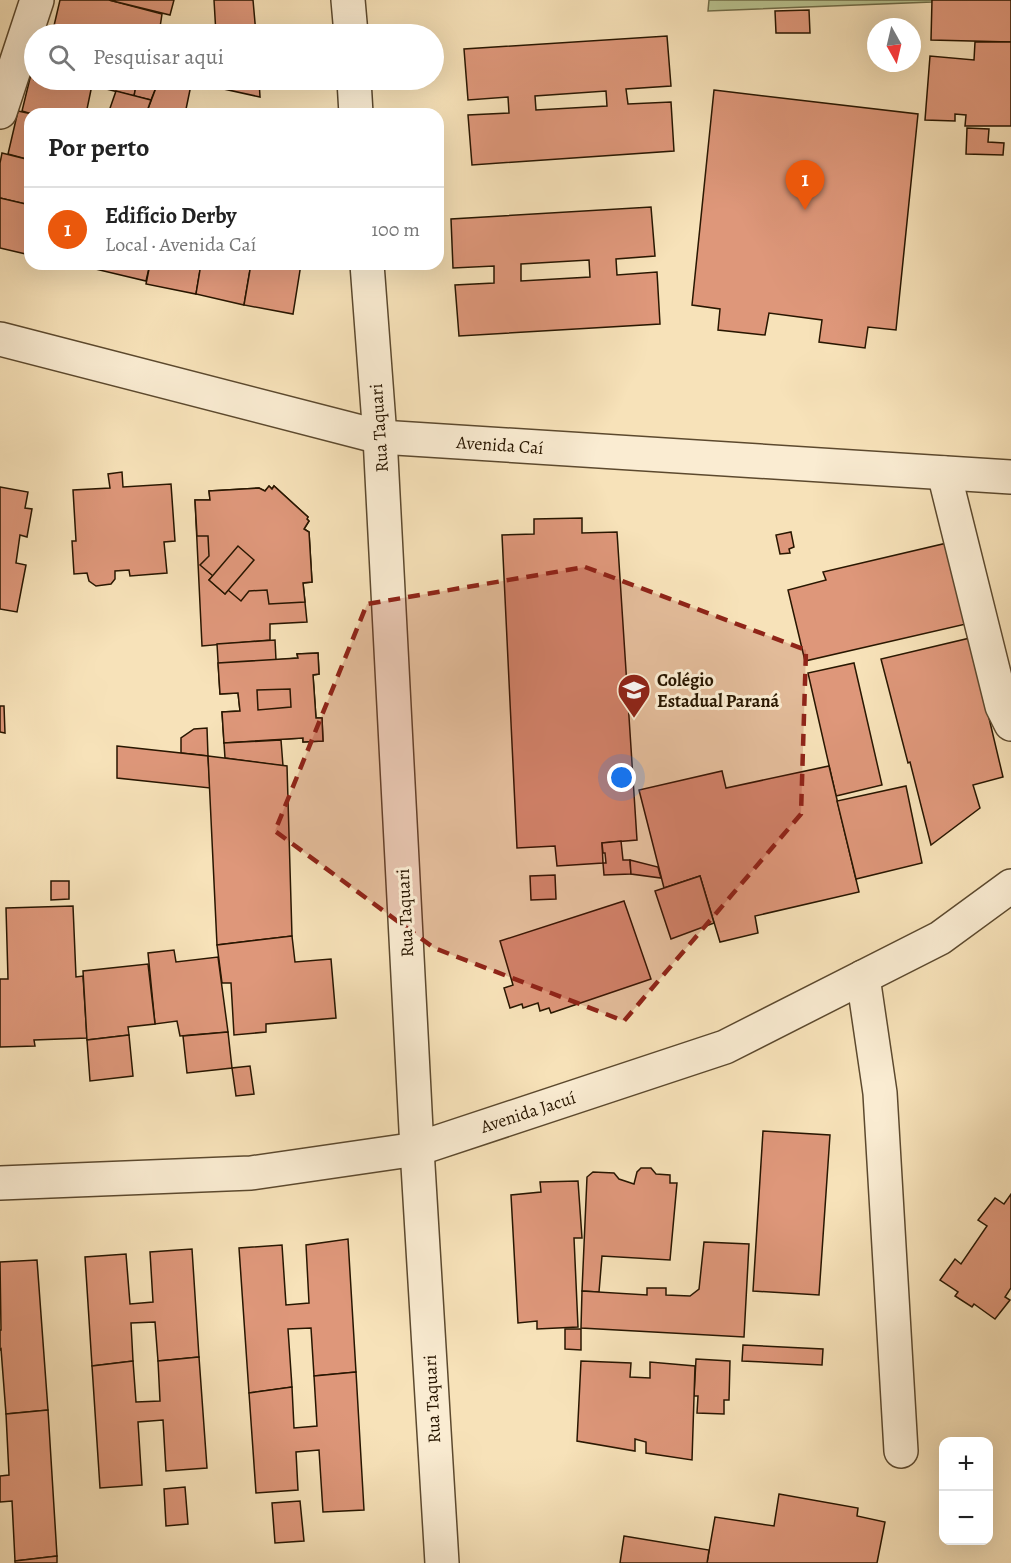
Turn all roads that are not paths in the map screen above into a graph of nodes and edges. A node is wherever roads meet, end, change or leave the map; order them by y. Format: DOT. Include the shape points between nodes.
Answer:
graph roads {
  1 [pos="37,0"];
  2 [pos="348,0"];
  3 [pos="29,24"];
  4 [pos="350,24"];
  5 [pos="24,39"];
  6 [pos="355,90"];
  7 [pos="356,108"];
  8 [pos="0,112"];
  9 [pos="367,270"];
  10 [pos="0,339"];
  11 [pos="380,437"];
  12 [pos="944,472"];
  13 [pos="1011,477"];
  14 [pos="1011,724"];
  15 [pos="1011,886"];
  16 [pos="863,977"];
  17 [pos="417,1149"];
  18 [pos="0,1183"];
  19 [pos="901,1451"];
  20 [pos="442,1563"];
  1 -- 3 [label="street"];
  2 -- 4 [label="street"];
  5 -- 8 [label="street"];
  6 -- 7 [label="street"];
  9 -- 11 [label="street, Rua Taquari"];
  10 -- 11 [label="street, Avenida Caí"];
  11 -- 12 [label="street, Avenida Caí"];
  11 -- 17 [label="street, Rua Taquari"];
  12 -- 13 [label="street, Avenida Caí"];
  12 -- 14 [label="street" via="1002,706"];
  15 -- 16 [label="street, Avenida Jacuí" via="940,938"];
  16 -- 17 [label="street, Avenida Jacuí" via="725,1047"];
  16 -- 19 [label="street" via="880,1093"];
  17 -- 18 [label="street, Avenida Jacuí" via="251,1173"];
  17 -- 20 [label="street, Rua Taquari"];
}
